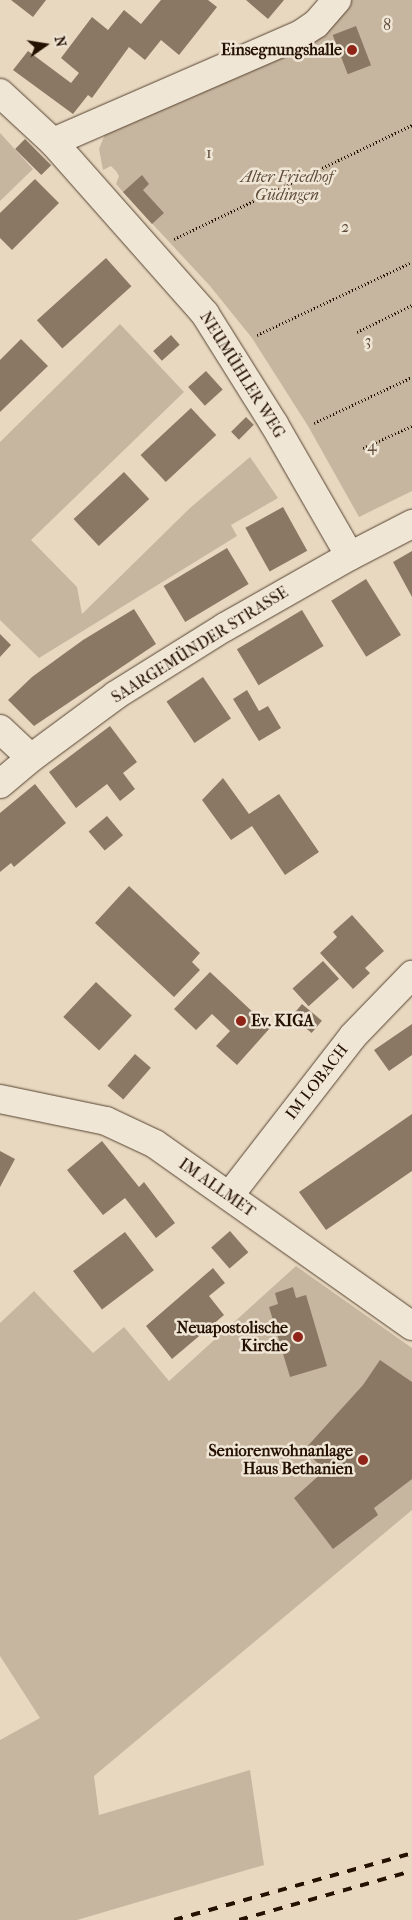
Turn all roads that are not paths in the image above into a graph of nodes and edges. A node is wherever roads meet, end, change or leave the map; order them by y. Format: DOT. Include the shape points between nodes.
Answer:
graph roads {
  1 [pos="337,0"];
  2 [pos="0,93"];
  3 [pos="53,142"];
  4 [pos="412,524"];
  5 [pos="350,556"];
  6 [pos="0,729"];
  7 [pos="31,758"];
  8 [pos="0,784"];
  9 [pos="412,975"];
  10 [pos="0,1099"];
  11 [pos="229,1196"];
  12 [pos="412,1326"];
  1 -- 3 [label="street" via="316,24 301,34"];
  2 -- 3 [label="street, NEUMÜHLER WEG"];
  3 -- 5 [label="street, NEUMÜHLER WEG" via="205,314 274,424"];
  4 -- 5 [label="street, SAARGEMÜNDER STRASSE"];
  5 -- 7 [label="street, SAARGEMÜNDER STRASSE" via="225,627 133,685"];
  6 -- 7 [label="street"];
  7 -- 8 [label="street, SAARGEMÜNDER STRASSE"];
  9 -- 11 [label="street, IM LOBACH" via="353,1036"];
  10 -- 11 [label="street, IM ALLMET" via="106,1121 156,1144"];
  11 -- 12 [label="street, IM ALLMET"];
}
